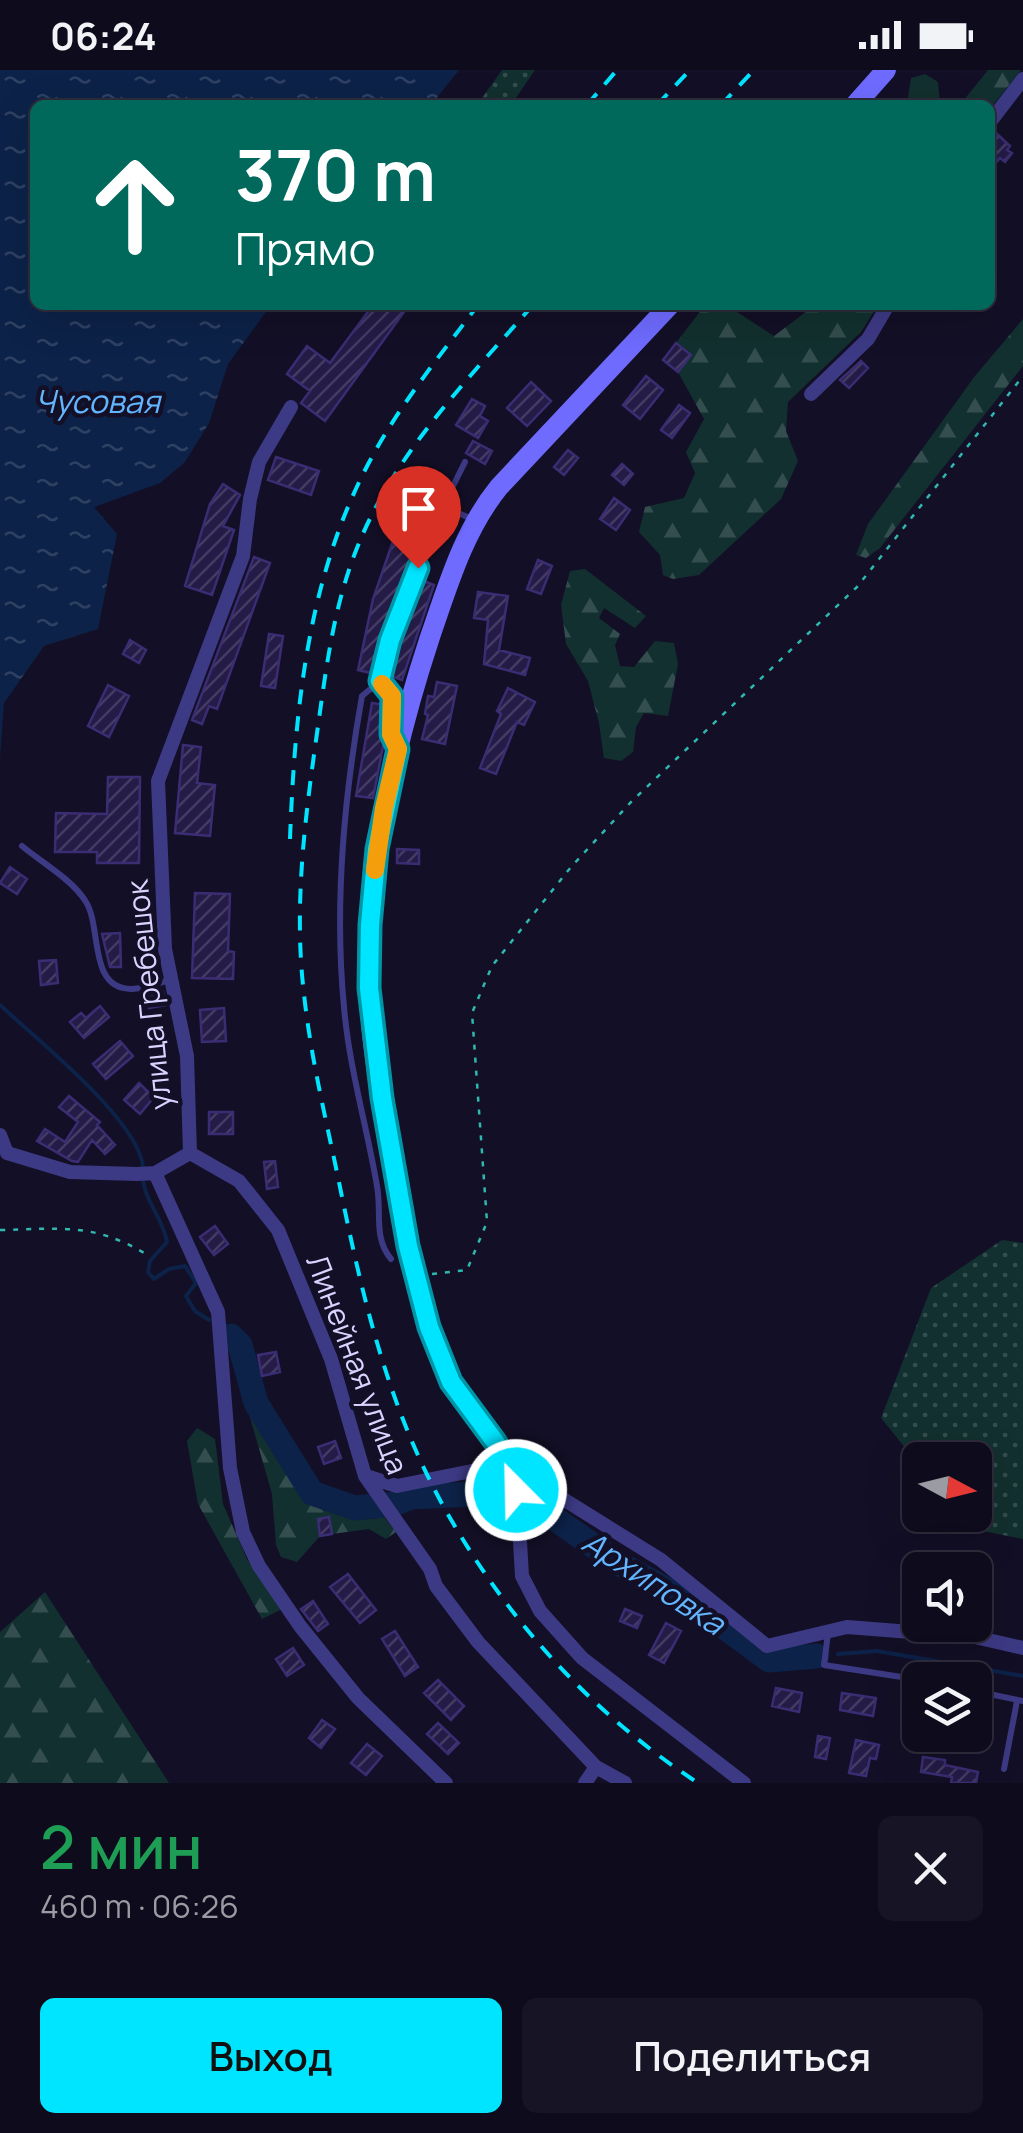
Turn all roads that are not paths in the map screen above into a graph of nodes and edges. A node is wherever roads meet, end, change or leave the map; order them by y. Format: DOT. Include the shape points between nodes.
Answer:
graph roads {
  1 [pos="886,70"];
  2 [pos="1023,79"];
  3 [pos="859,100"];
  4 [pos="995,115"];
  5 [pos="665,310"];
  6 [pos="885,310"];
  7 [pos="811,394"];
  8 [pos="292,407"];
  9 [pos="465,462"];
  10 [pos="443,506"];
  11 [pos="475,520"];
  12 [pos="380,681"];
  13 [pos="398,749"];
  14 [pos="22,846"];
  15 [pos="171,980"];
  16 [pos="0,1135"];
  17 [pos="190,1153"];
  18 [pos="4,1154"];
  19 [pos="155,1174"];
  20 [pos="391,1259"];
  21 [pos="507,1464"];
  22 [pos="366,1476"];
  23 [pos="828,1632"];
  24 [pos="1023,1648"];
  25 [pos="902,1677"];
  26 [pos="992,1694"];
  27 [pos="1020,1701"];
  28 [pos="596,1767"];
  29 [pos="1004,1769"];
  30 [pos="446,1783"];
  31 [pos="584,1783"];
  32 [pos="625,1783"];
  33 [pos="744,1783"];
  1 -- 3 [label="street"];
  2 -- 4 [label="street"];
  5 -- 11 [label="street"];
  6 -- 7 [label="street" via="868,339"];
  8 -- 15 [label="street, улица Гребешок" via="258,462 243,556 158,781"];
  9 -- 10 [label="lane"];
  10 -- 11 [label="lane"];
  10 -- 12 [label="lane"];
  11 -- 13 [label="street" via="446,589"];
  12 -- 13 [label="lane" via="392,696 391,734"];
  12 -- 20 [label="lane" via="362,696 343,852 341,972 378,1191 378,1232"];
  13 -- 21 [label="street" via="377,849 369,988 382,1098 429,1327 451,1382"];
  14 -- 15 [label="lane" via="84,897 101,970 113,984 130,989"];
  15 -- 17 [label="street, улица Гребешок" via="187,1056"];
  16 -- 18 [label="street"];
  17 -- 19 [label="street"];
  17 -- 22 [label="street, Линейная улица" via="240,1181 278,1230 331,1359"];
  18 -- 19 [label="street" via="70,1172"];
  19 -- 30 [label="street" via="218,1312 230,1468 243,1532 258,1566 358,1698"];
  21 -- 22 [label="street" via="404,1486"];
  21 -- 23 [label="street" via="661,1560 766,1646"];
  21 -- 33 [label="street" via="516,1490 522,1576 532,1599 564,1640 613,1684"];
  22 -- 28 [label="street, Линейная улица" via="478,1642"];
  23 -- 24 [label="street" via="848,1627"];
  23 -- 25 [label="lane" via="824,1664"];
  26 -- 27 [label="lane"];
  27 -- 29 [label="lane"];
  28 -- 31 [label="street"];
  28 -- 32 [label="street, Линейная улица"];
}
